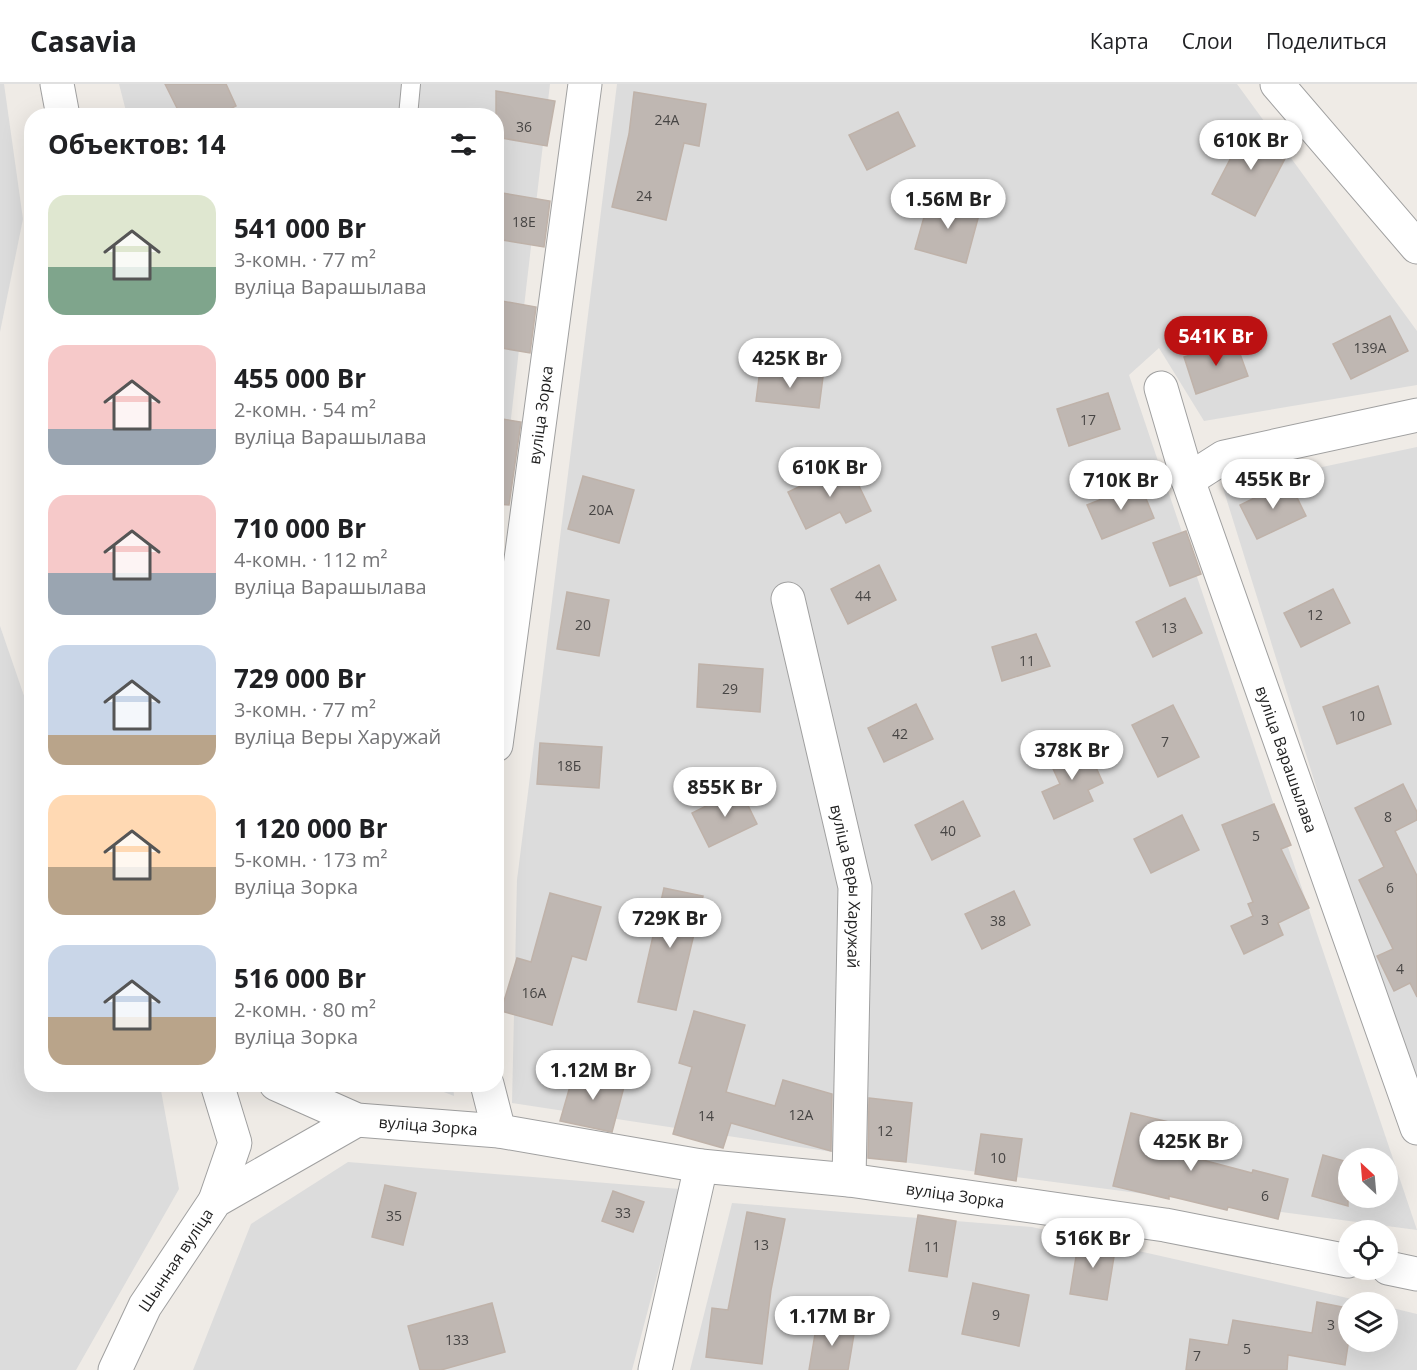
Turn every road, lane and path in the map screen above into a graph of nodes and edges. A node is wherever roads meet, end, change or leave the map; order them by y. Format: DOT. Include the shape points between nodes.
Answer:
graph roads {
  1 [pos="57,84"];
  2 [pos="411,84"];
  3 [pos="585,84"];
  4 [pos="1277,84"];
  5 [pos="62,108"];
  6 [pos="409,108"];
  7 [pos="1417,247"];
  8 [pos="1161,388"];
  9 [pos="1417,415"];
  10 [pos="1188,480"];
  11 [pos="788,599"];
  12 [pos="504,686"];
  13 [pos="219,1092"];
  14 [pos="294,1092"];
  15 [pos="489,1092"];
  16 [pos="357,1120"];
  17 [pos="1417,1128"];
  18 [pos="499,1131"];
  19 [pos="701,1166"];
  20 [pos="849,1179"];
  21 [pos="215,1201"];
  22 [pos="1338,1258"];
  23 [pos="1398,1270"];
  24 [pos="1417,1274"];
  25 [pos="115,1370"];
  26 [pos="656,1370"];
  1 -- 5 [label="street"];
  2 -- 6 [label="lane"];
  3 -- 12 [label="street, вуліца Зорка"];
  4 -- 7 [label="street"];
  8 -- 10 [label="street, вуліца Варашылава"];
  9 -- 10 [label="street" via="1224,457"];
  10 -- 17 [label="street, вуліца Варашылава"];
  11 -- 20 [label="street, вуліца Веры Харужай" via="855,887"];
  13 -- 21 [label="street" via="235,1143"];
  14 -- 16 [label="street"];
  15 -- 18 [label="street, вуліца Зорка"];
  16 -- 18 [label="street, вуліца Зорка"];
  16 -- 21 [label="street, Шынная вуліца"];
  18 -- 19 [label="street, вуліца Зорка"];
  19 -- 20 [label="street, вуліца Зорка"];
  19 -- 26 [label="street"];
  20 -- 22 [label="street, вуліца Зорка" via="1165,1225"];
  21 -- 25 [label="street, Шынная вуліца" via="145,1306"];
  23 -- 24 [label="street"];
}
